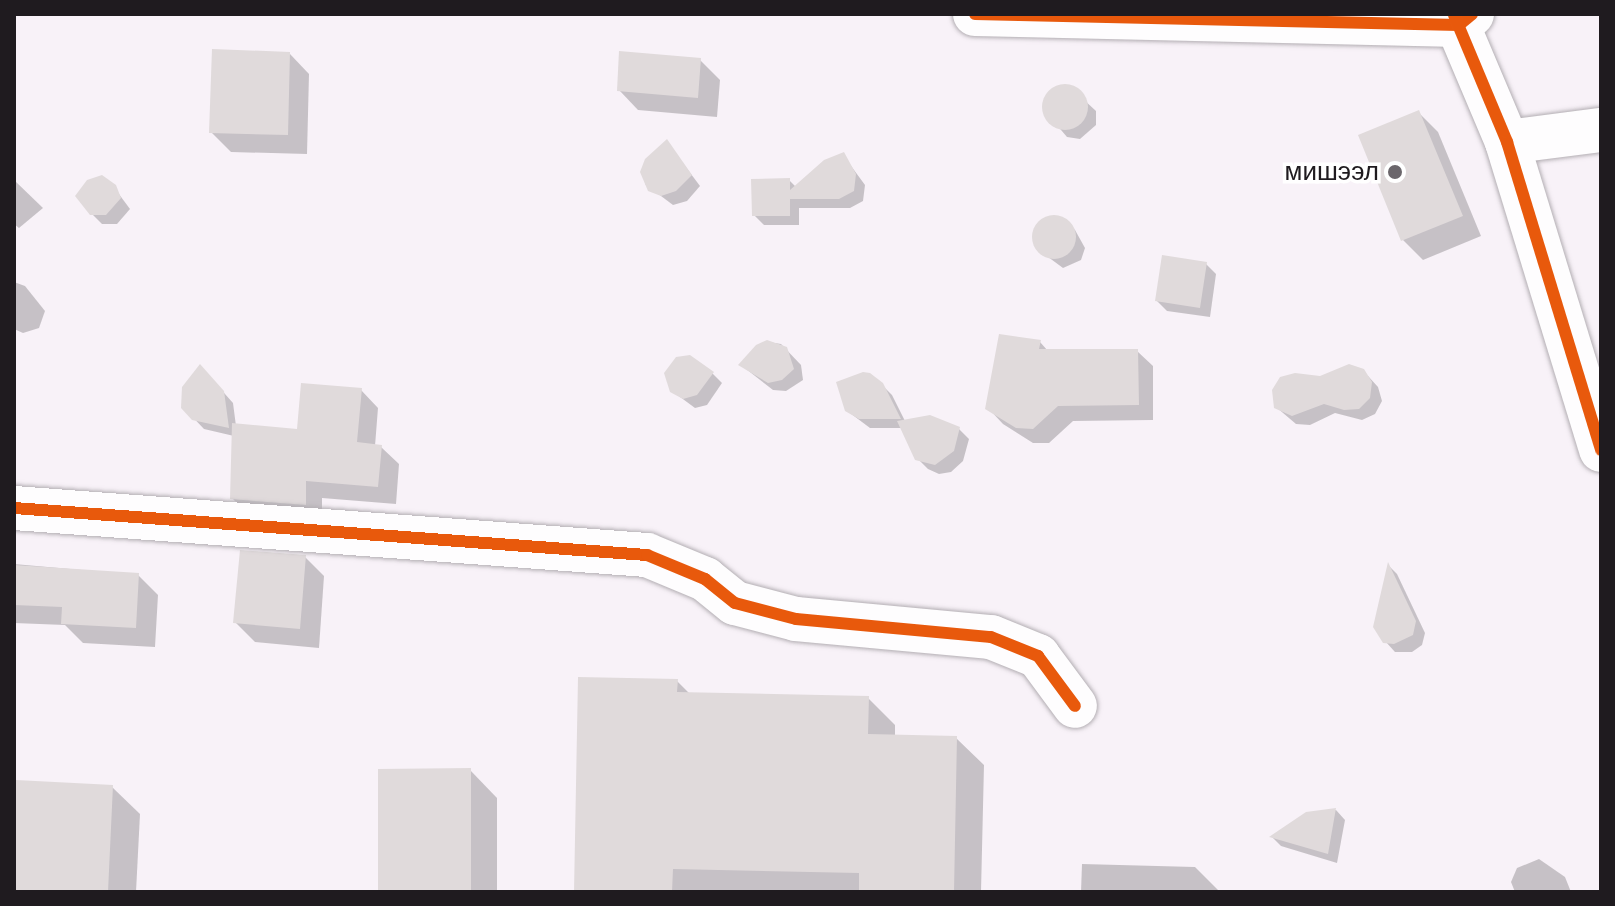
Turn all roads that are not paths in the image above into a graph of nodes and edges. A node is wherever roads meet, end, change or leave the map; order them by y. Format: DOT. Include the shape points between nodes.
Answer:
graph roads {
  1 [pos="975,14"];
  2 [pos="1461,18"];
  3 [pos="1601,130"];
  4 [pos="1507,142"];
  5 [pos="1601,450"];
  6 [pos="14,508"];
  7 [pos="1075,706"];
  1 -- 2 [label="street"];
  2 -- 4 [label="street"];
  3 -- 4 [label="street"];
  4 -- 5 [label="street"];
  6 -- 7 [label="street" via="647,555 705,579 735,603 796,619 991,637 1038,656"];
}
